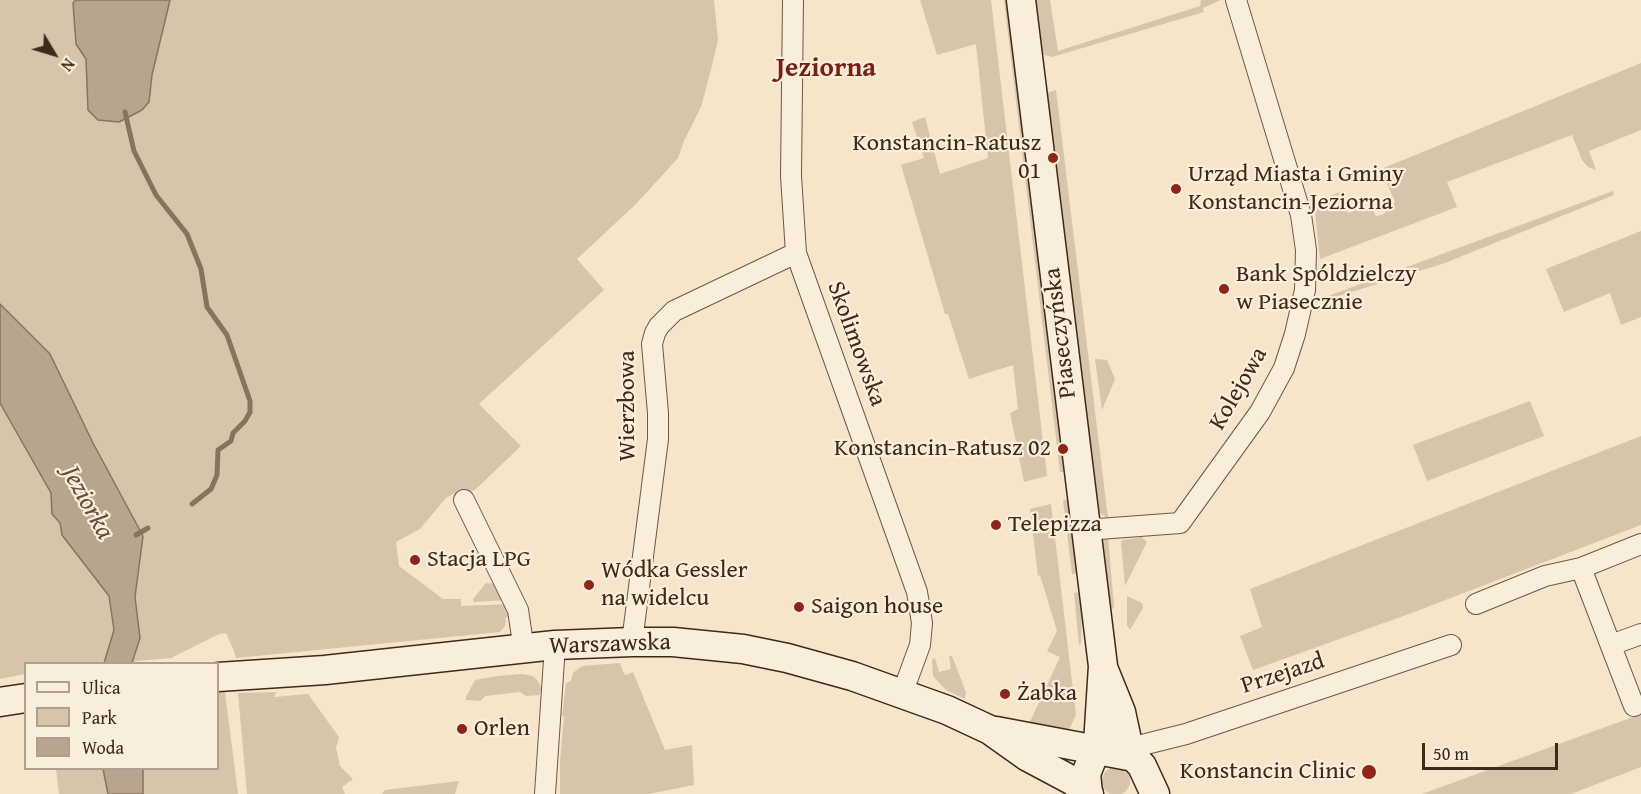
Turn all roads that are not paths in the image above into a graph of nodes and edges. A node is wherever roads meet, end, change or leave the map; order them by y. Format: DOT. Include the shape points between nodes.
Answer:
graph roads {
  1 [pos="793,0"];
  2 [pos="1021,0"];
  3 [pos="1236,0"];
  4 [pos="796,253"];
  5 [pos="464,500"];
  6 [pos="1085,530"];
  7 [pos="1641,544"];
  8 [pos="1581,568"];
  9 [pos="1476,604"];
  10 [pos="1641,634"];
  11 [pos="632,642"];
  12 [pos="555,645"];
  13 [pos="1451,645"];
  14 [pos="1611,645"];
  15 [pos="524,650"];
  16 [pos="1102,666"];
  17 [pos="219,677"];
  18 [pos="902,694"];
  19 [pos="24,698"];
  20 [pos="0,702"];
  21 [pos="1634,706"];
  22 [pos="990,730"];
  23 [pos="1096,751"];
  24 [pos="1140,772"];
  25 [pos="545,794"];
  26 [pos="1089,794"];
  1 -- 4 [label="street, Skolimowska" via="791,176"];
  2 -- 6 [label="main road, Piaseczyńska"];
  3 -- 6 [label="street, Kolejowa" via="1301,215 1306,267 1299,323 1284,368 1260,412 1180,523"];
  4 -- 11 [label="street, Wierzbowa" via="674,311 655,333 652,344 658,439"];
  4 -- 18 [label="street, Skolimowska" via="917,592 922,623 920,645"];
  5 -- 15 [label="street" via="518,610"];
  6 -- 16 [label="main road, Piaseczyńska"];
  7 -- 8 [label="street"];
  8 -- 9 [label="street" via="1545,576"];
  8 -- 14 [label="street"];
  10 -- 14 [label="street"];
  11 -- 12 [label="main road, Warszawska"];
  11 -- 18 [label="main road, Warszawska" via="709,645 767,654 852,676"];
  12 -- 15 [label="main road, Warszawska"];
  12 -- 25 [label="street"];
  13 -- 24 [label="street, Przejazd" via="1186,734"];
  14 -- 21 [label="street"];
  15 -- 17 [label="main road, Warszawska"];
  16 -- 23 [label="main road, Piaseczyńska"];
  16 -- 24 [label="main road, Piaseczyńska"];
  18 -- 22 [label="main road, Warszawska"];
  19 -- 20 [label="main road"];
  22 -- 23 [label="main road, Warszawska"];
  22 -- 26 [label="main road, Warszawska"];
  23 -- 24 [label="main road, Warszawska"];
  23 -- 26 [label="main road, Piaseczyńska" via="1086,770"];
}
